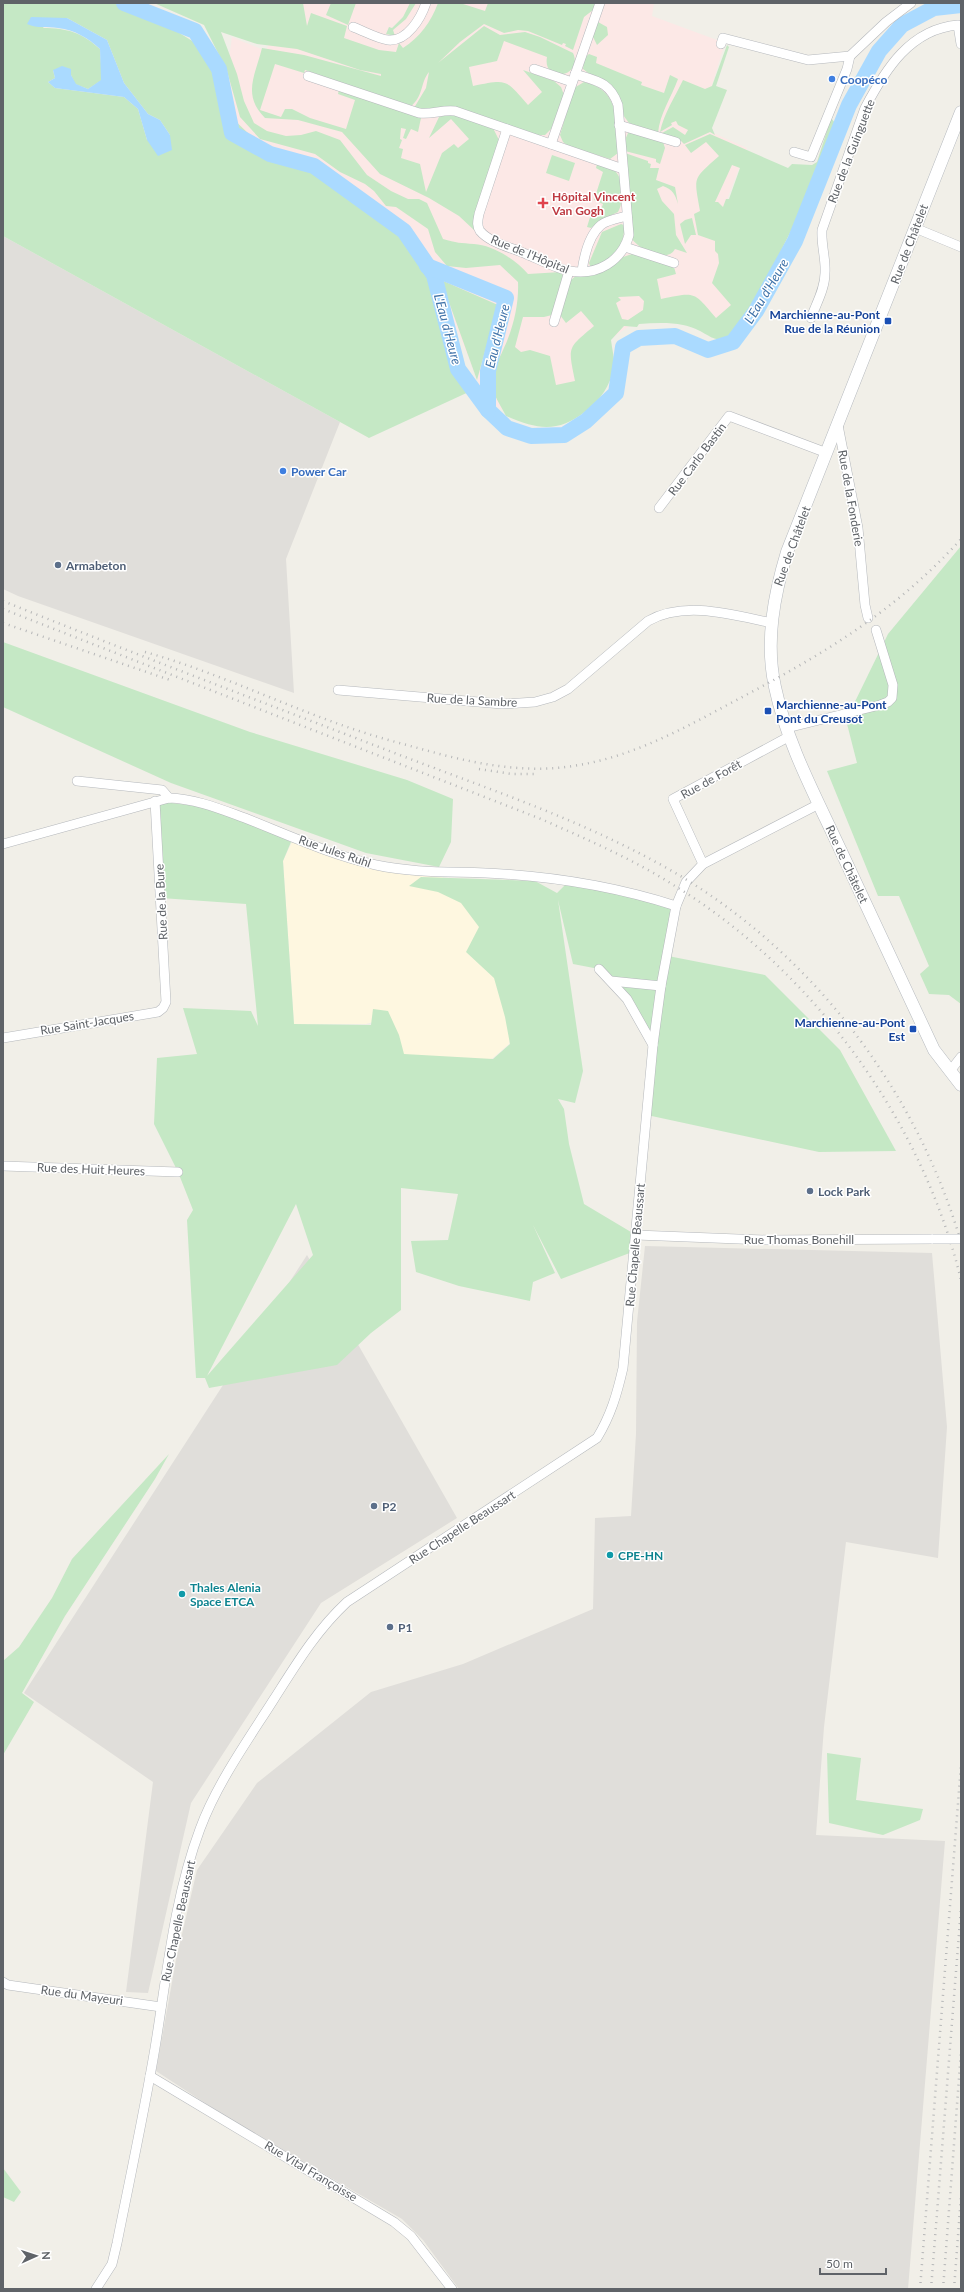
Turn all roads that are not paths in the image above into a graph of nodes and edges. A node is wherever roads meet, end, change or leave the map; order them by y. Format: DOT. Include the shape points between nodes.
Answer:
graph roads {
  1 [pos="426,3"];
  2 [pos="600,3"];
  3 [pos="911,3"];
  4 [pos="353,27"];
  5 [pos="721,44"];
  6 [pos="961,44"];
  7 [pos="850,56"];
  8 [pos="534,69"];
  9 [pos="308,76"];
  10 [pos="573,78"];
  11 [pos="961,112"];
  12 [pos="619,125"];
  13 [pos="507,129"];
  14 [pos="676,142"];
  15 [pos="551,144"];
  16 [pos="794,152"];
  17 [pos="623,169"];
  18 [pos="627,216"];
  19 [pos="915,228"];
  20 [pos="626,247"];
  21 [pos="961,248"];
  22 [pos="674,263"];
  23 [pos="582,271"];
  24 [pos="570,272"];
  25 [pos="811,318"];
  26 [pos="554,322"];
  27 [pos="838,425"];
  28 [pos="827,453"];
  29 [pos="659,508"];
  30 [pos="868,618"];
  31 [pos="772,623"];
  32 [pos="876,630"];
  33 [pos="338,690"];
  34 [pos="788,732"];
  35 [pos="77,781"];
  36 [pos="169,798"];
  37 [pos="155,801"];
  38 [pos="819,804"];
  39 [pos="3,844"];
  40 [pos="703,864"];
  41 [pos="676,906"];
  42 [pos="599,969"];
  43 [pos="611,981"];
  44 [pos="661,986"];
  45 [pos="166,1002"];
  46 [pos="3,1038"];
  47 [pos="653,1045"];
  48 [pos="961,1057"];
  49 [pos="950,1072"];
  50 [pos="961,1085"];
  51 [pos="3,1166"];
  52 [pos="178,1172"];
  53 [pos="636,1234"];
  54 [pos="961,1239"];
  55 [pos="3,1982"];
  56 [pos="161,2007"];
  57 [pos="150,2076"];
  58 [pos="96,2289"];
  59 [pos="452,2289"];
  1 -- 4 [label="street" via="409,32 399,38 389,40"];
  2 -- 10 [label="street"];
  3 -- 7 [label="street" via="886,22"];
  5 -- 7 [label="street" via="723,38 808,60"];
  6 -- 25 [label="street, Rue de la Guinguette" via="958,25 942,26 921,36 885,72 865,108 822,230 821,242 826,272"];
  7 -- 16 [label="street" via="811,157"];
  8 -- 10 [label="street"];
  9 -- 13 [label="street" via="419,113 428,115 448,110 455,111"];
  10 -- 12 [label="street" via="604,84 613,93 618,106"];
  10 -- 15 [label="street"];
  11 -- 19 [label="main road, Rue de Châtelet"];
  12 -- 14 [label="street"];
  12 -- 17 [label="street"];
  13 -- 15 [label="street"];
  13 -- 24 [label="street, Rue de l'Hôpital" via="477,222 480,230 505,245"];
  15 -- 17 [label="street"];
  17 -- 18 [label="street"];
  18 -- 20 [label="street" via="629,235"];
  18 -- 23 [label="street" via="602,225 594,234"];
  19 -- 21 [label="street"];
  19 -- 27 [label="main road, Rue de Châtelet"];
  20 -- 22 [label="street"];
  20 -- 23 [label="street, Rue de l'Hôpital" via="617,258 604,267"];
  23 -- 24 [label="street, Rue de l'Hôpital"];
  24 -- 26 [label="street"];
  27 -- 28 [label="main road, Rue de Châtelet"];
  27 -- 30 [label="street, Rue de la Fonderie" via="858,528"];
  28 -- 29 [label="street, Rue Carlo Bastin" via="729,416"];
  28 -- 31 [label="main road, Rue de Châtelet" via="787,552 777,585"];
  31 -- 33 [label="street, Rue de la Sambre" via="695,611 667,612 648,621 568,689 535,702 502,704"];
  31 -- 34 [label="main road, Rue de Châtelet" via="775,686"];
  32 -- 34 [label="street" via="893,685 892,698 880,705"];
  34 -- 38 [label="main road, Rue de Châtelet"];
  34 -- 40 [label="street, Rue de Forêt" via="673,799"];
  35 -- 36 [label="street" via="162,790"];
  36 -- 37 [label="street, Rue Jules Ruhl"];
  36 -- 41 [label="street, Rue Jules Ruhl" via="184,798 216,808 339,854 377,865 574,881"];
  37 -- 39 [label="street, Rue Jules Ruhl"];
  37 -- 45 [label="street, Rue de la Bure"];
  38 -- 40 [label="street, Rue Chapelle Beaussart"];
  38 -- 49 [label="main road, Rue de Châtelet" via="932,1046"];
  40 -- 41 [label="street, Rue Chapelle Beaussart" via="686,882"];
  41 -- 44 [label="street, Rue Chapelle Beaussart"];
  42 -- 43 [label="street"];
  43 -- 44 [label="street"];
  43 -- 47 [label="street" via="627,1000"];
  44 -- 47 [label="street, Rue Chapelle Beaussart"];
  45 -- 46 [label="street, Rue Saint-Jacques" via="158,1012"];
  47 -- 53 [label="street, Rue Chapelle Beaussart"];
  48 -- 49 [label="street"];
  49 -- 50 [label="main road, Rue de Châtelet"];
  51 -- 52 [label="street, Rue des Huit Heures"];
  53 -- 54 [label="street, Rue Thomas Bonehill, bridge" via="767,1240"];
  53 -- 56 [label="street, Rue Chapelle Beaussart" via="617,1397 609,1418 597,1438 347,1602 314,1637 237,1757 200,1828 180,1902"];
  55 -- 56 [label="street, Rue du Mayeuri" via="8,1985"];
  56 -- 57 [label="street, Rue Chapelle Beaussart"];
  57 -- 58 [label="street, Rue Chapelle Beaussart" via="118,2243 112,2264"];
  57 -- 59 [label="street, Rue Vital Françoisse" via="394,2222 411,2236"];
}
